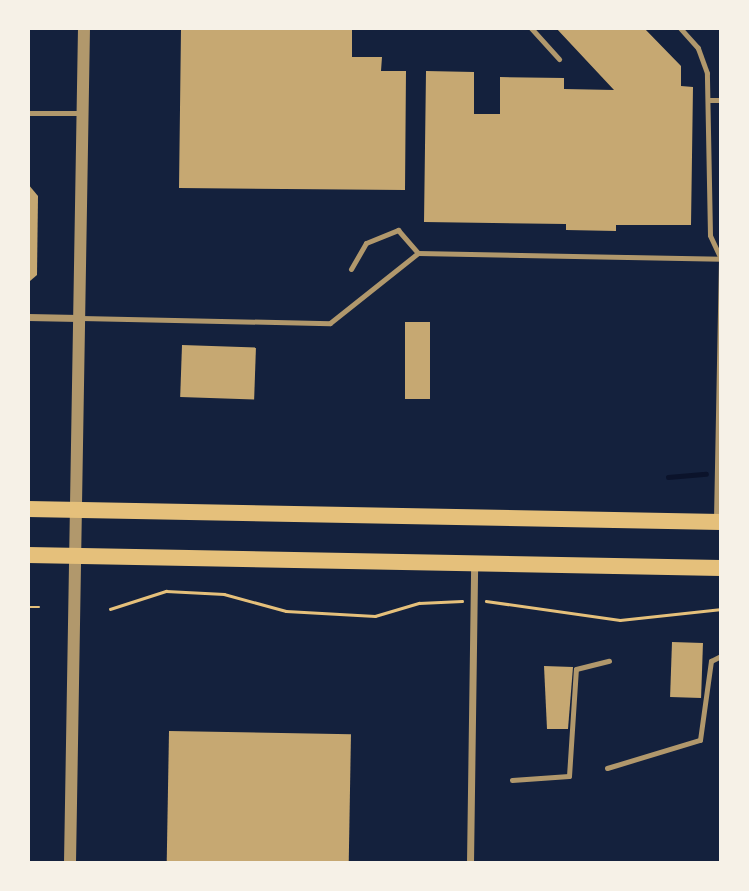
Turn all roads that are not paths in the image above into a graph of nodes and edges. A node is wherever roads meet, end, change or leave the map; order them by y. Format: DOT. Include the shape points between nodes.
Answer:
graph roads {
  1 [pos="84,28"];
  2 [pos="531,28"];
  3 [pos="680,28"];
  4 [pos="559,59"];
  5 [pos="708,100"];
  6 [pos="721,100"];
  7 [pos="28,113"];
  8 [pos="83,113"];
  9 [pos="418,253"];
  10 [pos="721,260"];
  11 [pos="351,269"];
  12 [pos="28,317"];
  13 [pos="78,318"];
  14 [pos="28,509"];
  15 [pos="78,510"];
  16 [pos="719,522"];
  17 [pos="28,555"];
  18 [pos="75,556"];
  19 [pos="474,563"];
  20 [pos="721,568"];
  21 [pos="721,656"];
  22 [pos="608,661"];
  23 [pos="607,768"];
  24 [pos="512,780"];
  25 [pos="70,863"];
  26 [pos="470,863"];
  1 -- 8 [label="street"];
  2 -- 4 [label="lane"];
  3 -- 5 [label="lane" via="698,48"];
  5 -- 6 [label="lane"];
  5 -- 9 [label="lane" via="710,235 721,259"];
  7 -- 8 [label="lane"];
  8 -- 13 [label="street"];
  9 -- 11 [label="lane" via="398,230 366,243"];
  9 -- 13 [label="lane" via="330,323"];
  10 -- 16 [label="lane"];
  12 -- 13 [label="street"];
  13 -- 15 [label="street"];
  14 -- 15 [label="main road"];
  15 -- 16 [label="main road"];
  15 -- 18 [label="street"];
  17 -- 18 [label="main road"];
  18 -- 19 [label="main road"];
  18 -- 25 [label="street"];
  19 -- 20 [label="main road"];
  19 -- 26 [label="street"];
  21 -- 23 [label="lane" via="711,661 701,740"];
  22 -- 24 [label="lane" via="576,669 569,776"];
}
